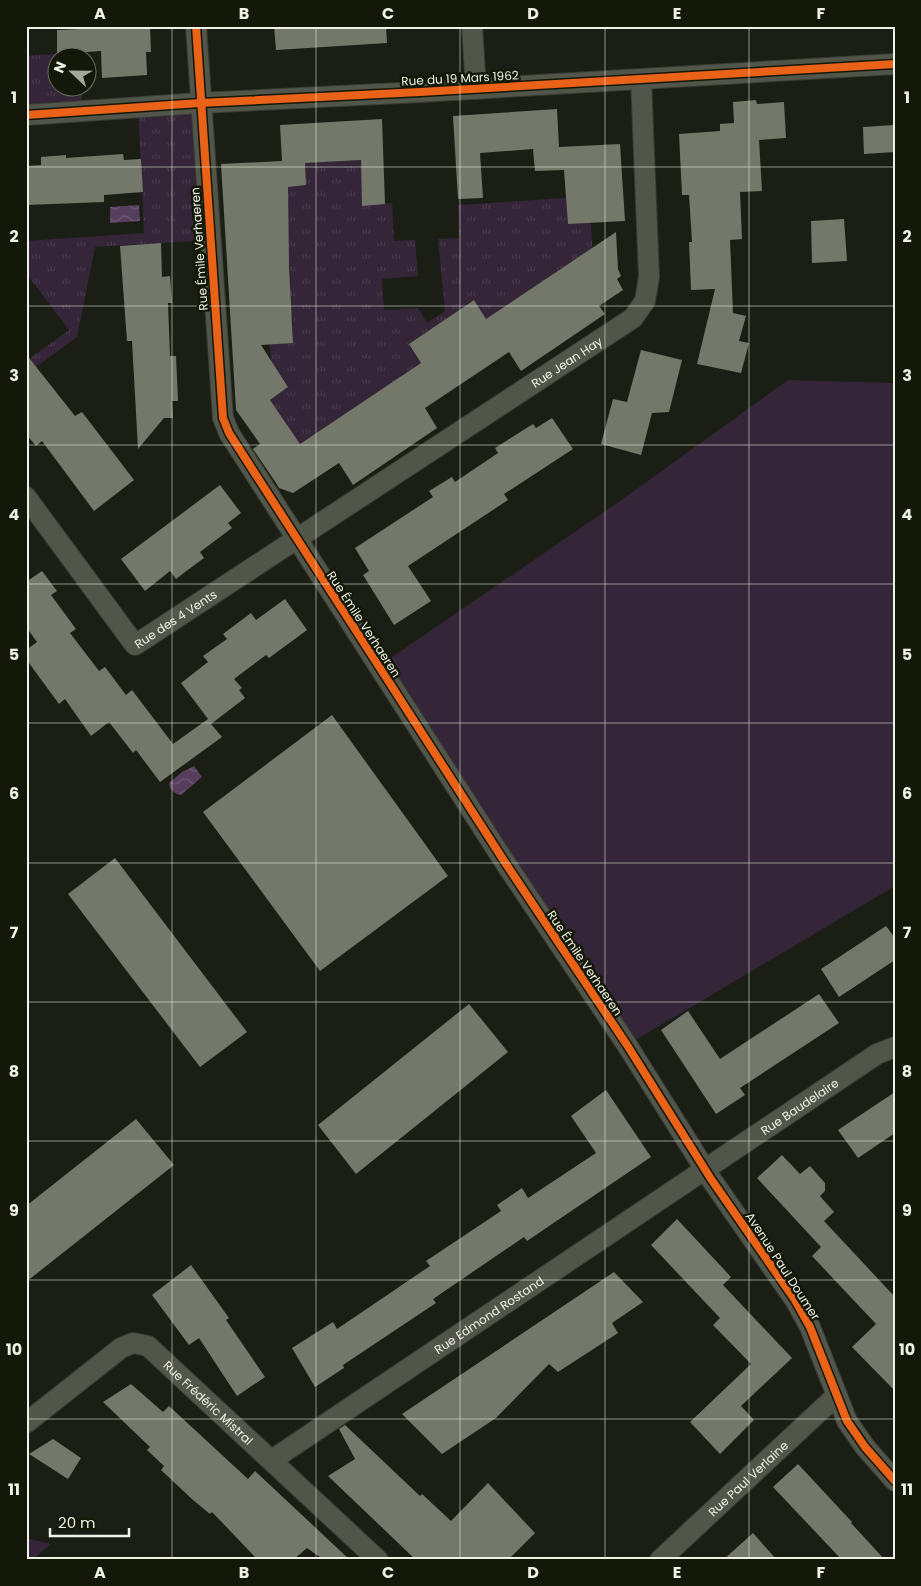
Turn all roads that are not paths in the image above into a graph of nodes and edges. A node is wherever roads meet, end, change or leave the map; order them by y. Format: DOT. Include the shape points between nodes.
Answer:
graph roads {
  1 [pos="196,26"];
  2 [pos="472,26"];
  3 [pos="895,64"];
  4 [pos="641,79"];
  5 [pos="476,89"];
  6 [pos="200,102"];
  7 [pos="26,115"];
  8 [pos="26,497"];
  9 [pos="295,540"];
  10 [pos="895,1047"];
  11 [pos="705,1168"];
  12 [pos="836,1396"];
  13 [pos="26,1423"];
  14 [pos="272,1460"];
  15 [pos="895,1481"];
  16 [pos="378,1560"];
  17 [pos="660,1560"];
  1 -- 6 [label="street, Rue Émile Verhaeren"];
  2 -- 5 [label="street"];
  3 -- 4 [label="street, Rue du 19 Mars 1962"];
  4 -- 5 [label="street, Rue du 19 Mars 1962"];
  4 -- 9 [label="street, Rue Jean Hay" via="649,277 645,301 634,318"];
  5 -- 6 [label="street, Rue du 19 Mars 1962"];
  6 -- 7 [label="street, Rue du 19 Mars 1962"];
  6 -- 9 [label="street, Rue Émile Verhaeren" via="223,418"];
  8 -- 9 [label="street, Rue des 4 Vents" via="135,645"];
  9 -- 11 [label="street, Rue Émile Verhaeren"];
  10 -- 11 [label="street, Rue Baudelaire" via="877,1054"];
  11 -- 12 [label="street, Avenue Paul Doumer" via="795,1300 810,1327"];
  11 -- 14 [label="street, Rue Edmond Rostand"];
  12 -- 15 [label="street, Avenue Paul Doumer" via="847,1421 865,1447"];
  12 -- 17 [label="street, Rue Paul Verlaine"];
  13 -- 14 [label="street, Rue Frédéric Mistral" via="121,1348 133,1344 148,1346"];
  14 -- 16 [label="street, Rue Frédéric Mistral"];
}
